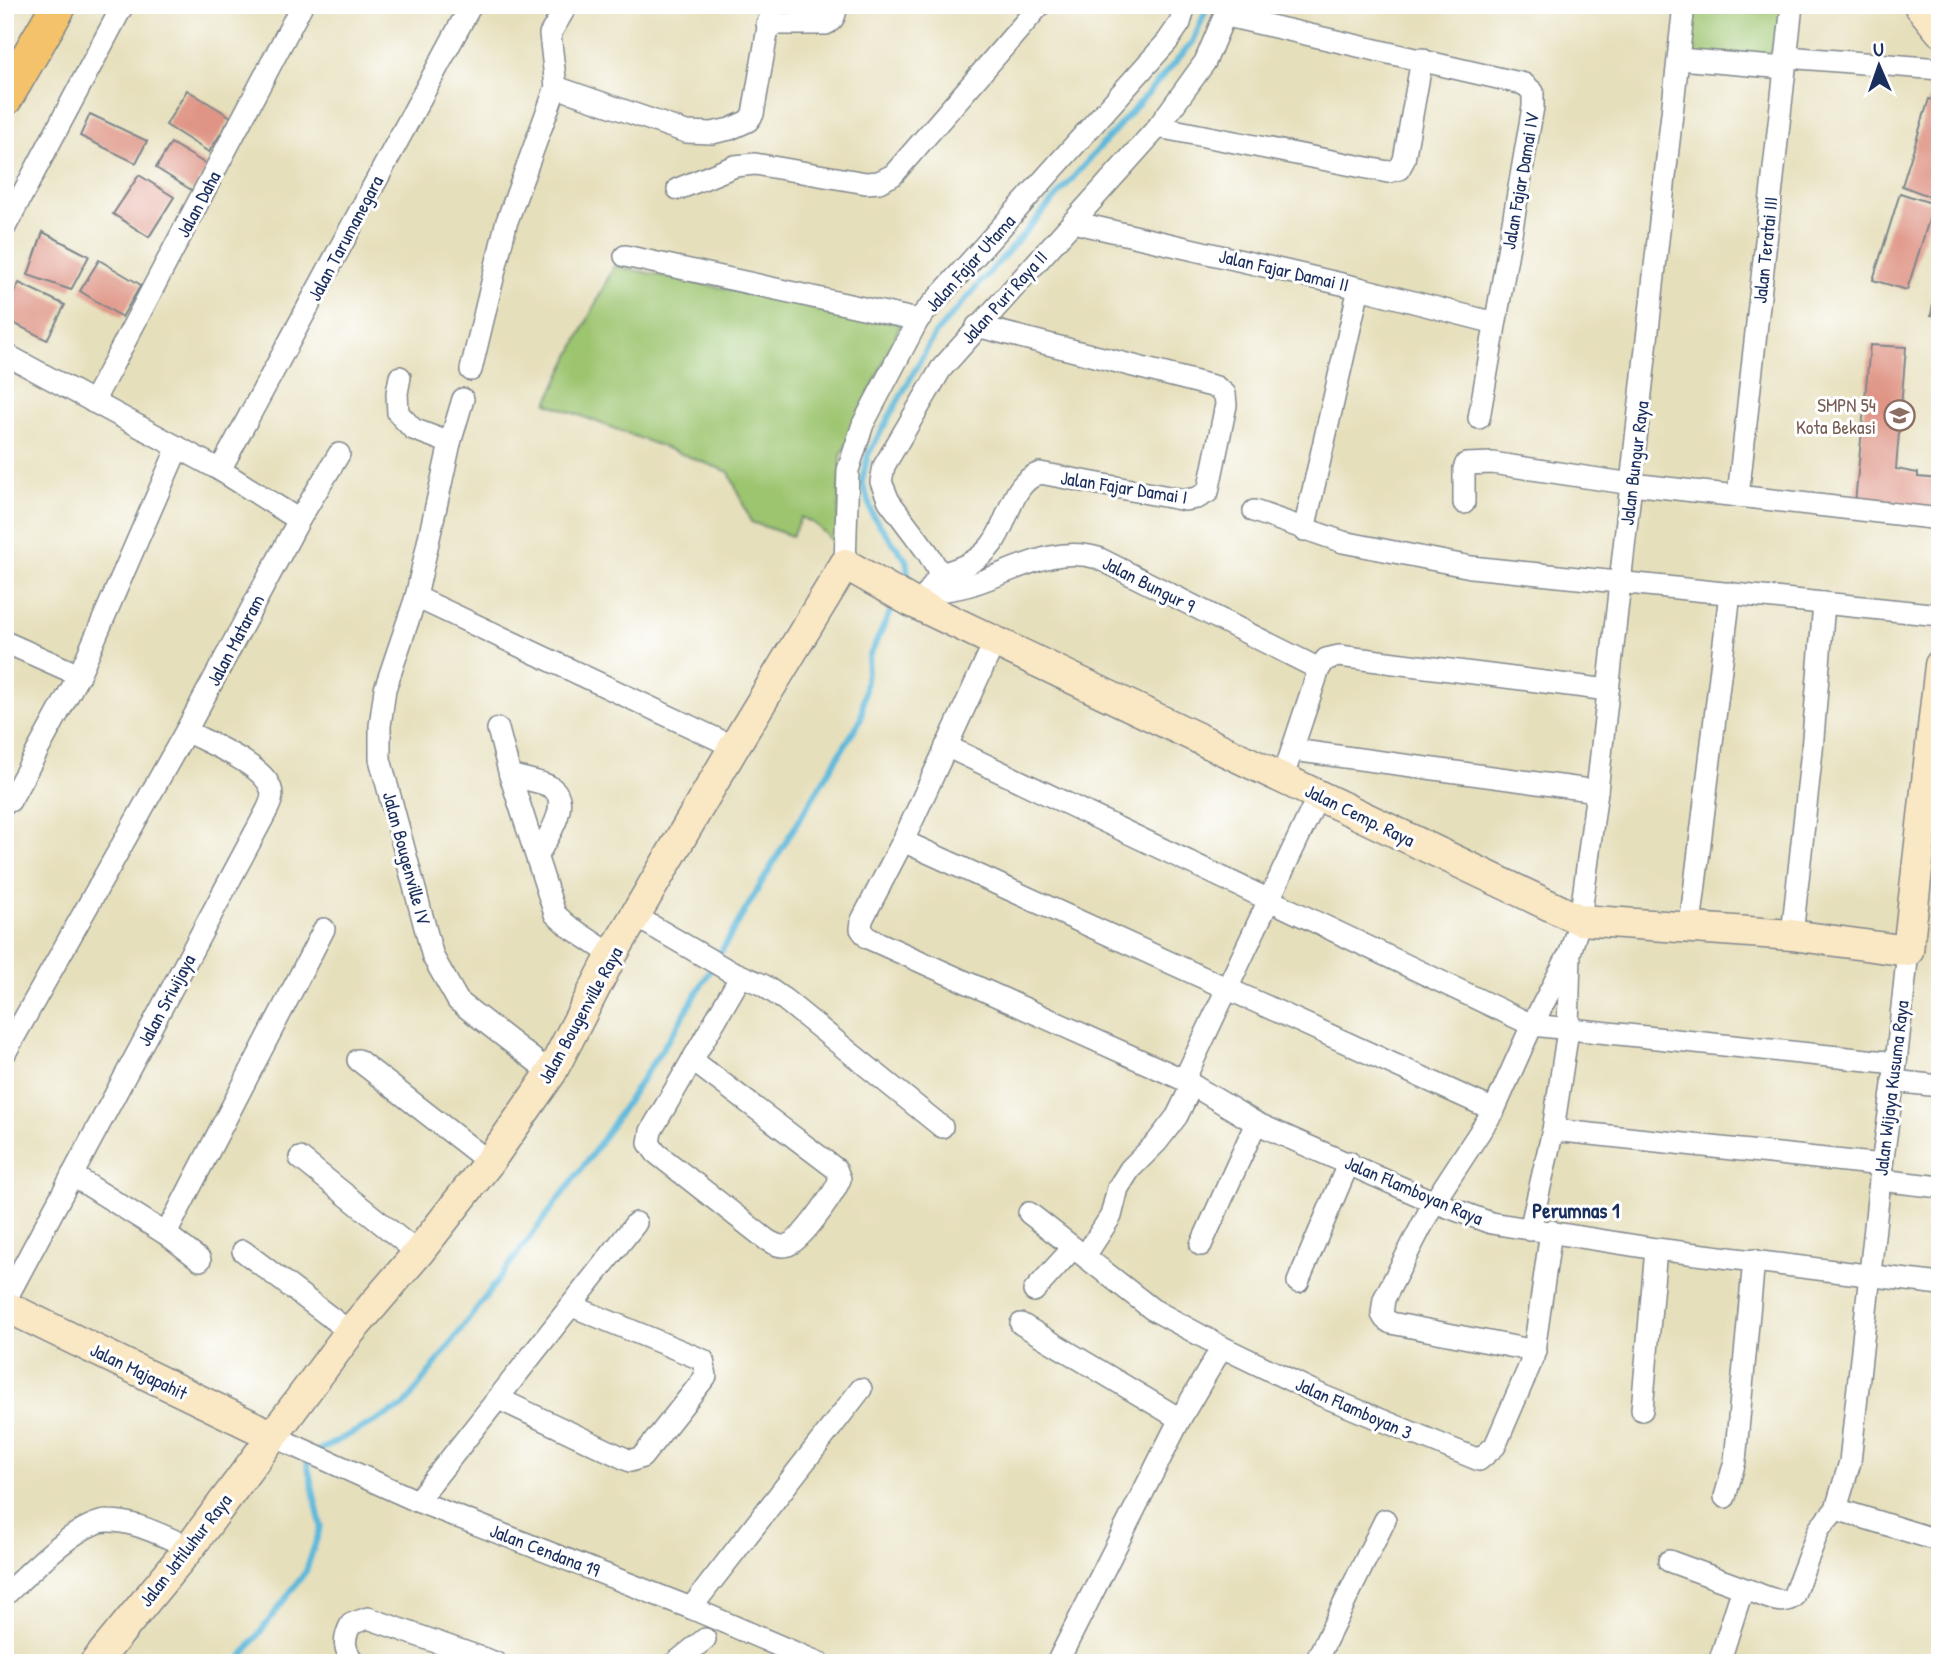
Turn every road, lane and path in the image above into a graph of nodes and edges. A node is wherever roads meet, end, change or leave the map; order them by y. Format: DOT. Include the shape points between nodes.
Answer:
graph roads {
  1 [pos="59,5"];
  2 [pos="123,5"];
  3 [pos="302,5"];
  4 [pos="471,5"];
  5 [pos="567,5"];
  6 [pos="837,5"];
  7 [pos="1040,5"];
  8 [pos="1185,5"];
  9 [pos="1684,5"];
  10 [pos="1792,5"];
  11 [pos="1919,5"];
  12 [pos="1228,10"];
  13 [pos="770,15"];
  14 [pos="1940,31"];
  15 [pos="1422,59"];
  16 [pos="1679,59"];
  17 [pos="1786,63"];
  18 [pos="1940,69"];
  19 [pos="556,87"];
  20 [pos="5,98"];
  21 [pos="1158,127"];
  22 [pos="678,189"];
  23 [pos="1073,222"];
  24 [pos="5,226"];
  25 [pos="625,256"];
  26 [pos="1359,288"];
  27 [pos="918,320"];
  28 [pos="1495,323"];
  29 [pos="977,326"];
  30 [pos="5,354"];
  31 [pos="471,370"];
  32 [pos="400,377"];
  33 [pos="463,399"];
  34 [pos="93,402"];
  35 [pos="1479,418"];
  36 [pos="450,443"];
  37 [pos="178,447"];
  38 [pos="339,454"];
  39 [pos="220,470"];
  40 [pos="1632,484"];
  41 [pos="1738,496"];
  42 [pos="1464,503"];
  43 [pos="1254,511"];
  44 [pos="1940,519"];
  45 [pos="299,520"];
  46 [pos="1304,530"];
  47 [pos="845,564"];
  48 [pos="1620,582"];
  49 [pos="925,593"];
  50 [pos="1730,593"];
  51 [pos="416,597"];
  52 [pos="1824,603"];
  53 [pos="1940,615"];
  54 [pos="995,641"];
  55 [pos="5,642"];
  56 [pos="1940,665"];
  57 [pos="1319,669"];
  58 [pos="79,675"];
  59 [pos="1608,690"];
  60 [pos="498,729"];
  61 [pos="1936,730"];
  62 [pos="186,732"];
  63 [pos="946,746"];
  64 [pos="734,747"];
  65 [pos="1288,764"];
  66 [pos="510,775"];
  67 [pos="1597,791"];
  68 [pos="1318,796"];
  69 [pos="10,801"];
  70 [pos="903,841"];
  71 [pos="537,856"];
  72 [pos="1270,899"];
  73 [pos="635,916"];
  74 [pos="1580,920"];
  75 [pos="1690,926"];
  76 [pos="324,929"];
  77 [pos="1792,935"];
  78 [pos="1908,951"];
  79 [pos="1570,953"];
  80 [pos="612,955"];
  81 [pos="734,972"];
  82 [pos="1228,990"];
  83 [pos="1532,1025"];
  84 [pos="1568,1030"];
  85 [pos="5,1053"];
  86 [pos="359,1060"];
  87 [pos="692,1060"];
  88 [pos="1895,1072"];
  89 [pos="551,1073"];
  90 [pos="1188,1083"];
  91 [pos="1940,1086"];
  92 [pos="1494,1110"];
  93 [pos="1256,1123"];
  94 [pos="942,1127"];
  95 [pos="1553,1130"];
  96 [pos="300,1158"];
  97 [pos="489,1162"];
  98 [pos="1349,1162"];
  99 [pos="1881,1172"];
  100 [pos="72,1175"];
  101 [pos="1940,1187"];
  102 [pos="1434,1202"];
  103 [pos="1029,1213"];
  104 [pos="636,1223"];
  105 [pos="1541,1230"];
  106 [pos="166,1234"];
  107 [pos="1200,1245"];
  108 [pos="1656,1249"];
  109 [pos="243,1251"];
  110 [pos="1079,1252"];
  111 [pos="418,1253"];
  112 [pos="200,1260"];
  113 [pos="1755,1260"];
  114 [pos="1870,1276"];
  115 [pos="1298,1282"];
  116 [pos="1940,1284"];
  117 [pos="1034,1291"];
  118 [pos="5,1304"];
  119 [pos="572,1306"];
  120 [pos="1021,1324"];
  121 [pos="349,1332"];
  122 [pos="1222,1347"];
  123 [pos="1535,1351"];
  124 [pos="861,1389"];
  125 [pos="499,1399"];
  126 [pos="1642,1410"];
  127 [pos="1180,1419"];
  128 [pos="273,1436"];
  129 [pos="1725,1497"];
  130 [pos="417,1501"];
  131 [pos="1836,1509"];
  132 [pos="1385,1520"];
  133 [pos="1940,1541"];
  134 [pos="190,1547"];
  135 [pos="1669,1561"];
  136 [pos="1748,1590"];
  137 [pos="5,1595"];
  138 [pos="691,1608"];
  139 [pos="705,1639"];
  140 [pos="466,1659"];
  141 [pos="95,1663"];
  142 [pos="355,1663"];
  143 [pos="496,1663"];
  144 [pos="675,1663"];
  145 [pos="819,1663"];
  146 [pos="1057,1663"];
  147 [pos="1315,1663"];
  148 [pos="1719,1663"];
  1 -- 20 [label="main road"];
  2 -- 24 [label="street"];
  3 -- 34 [label="street, Jalan Daha"];
  4 -- 39 [label="street, Jalan Tarumanegara"];
  5 -- 19 [label="street" via="550,34"];
  6 -- 13 [label="street" via="832,22 826,24"];
  7 -- 22 [label="street" via="893,175 866,183 768,165 735,166"];
  8 -- 27 [label="street, Jalan Fajar Utama" via="1167,42"];
  9 -- 16 [label="street, Jalan Bungur Raya"];
  10 -- 17 [label="street, Jalan Teratai III"];
  11 -- 14 [label="street"];
  12 -- 15 [label="street, Jalan Fajar Damai IV"];
  12 -- 21 [label="street, Jalan Puri Raya II" via="1205,61"];
  13 -- 19 [label="street" via="753,114 730,129 686,132"];
  15 -- 21 [label="street" via="1404,160 1399,169 1388,172"];
  15 -- 28 [label="street, Jalan Fajar Damai IV" via="1524,84 1533,92"];
  16 -- 17 [label="street"];
  16 -- 40 [label="street, Jalan Bungur Raya"];
  17 -- 18 [label="street"];
  17 -- 41 [label="street, Jalan Teratai III"];
  19 -- 31 [label="street" via="506,224"];
  21 -- 23 [label="street, Jalan Puri Raya II"];
  23 -- 26 [label="street, Jalan Fajar Damai II"];
  23 -- 29 [label="street, Jalan Puri Raya II"];
  25 -- 27 [label="street"];
  26 -- 28 [label="street, Jalan Fajar Damai II"];
  26 -- 46 [label="street"];
  27 -- 47 [label="street, Jalan Fajar Utama" via="863,424 848,470"];
  28 -- 35 [label="street, Jalan Fajar Damai IV"];
  29 -- 49 [label="street, Jalan Puri Raya II" via="941,369 884,466 881,482 889,501 928,553"];
  29 -- 49 [label="street, Jalan Fajar Damai I" via="1216,387 1225,394 1226,405 1208,492 1185,500 1040,473 1028,477 992,544"];
  30 -- 34 [label="street"];
  32 -- 36 [label="street" via="398,413 413,429"];
  33 -- 36 [label="street, Jalan Bougenville IV"];
  34 -- 37 [label="street"];
  36 -- 51 [label="street, Jalan Bougenville IV"];
  37 -- 39 [label="street"];
  37 -- 58 [label="street"];
  38 -- 45 [label="street, Jalan Mataram"];
  39 -- 45 [label="street"];
  40 -- 41 [label="street"];
  40 -- 42 [label="street" via="1471,463 1464,469"];
  40 -- 48 [label="street, Jalan Bungur Raya"];
  41 -- 44 [label="street"];
  43 -- 46 [label="street"];
  45 -- 62 [label="street, Jalan Mataram"];
  46 -- 48 [label="street" via="1471,567"];
  47 -- 49 [label="street, Jalan Cemp. Raya" via="883,587"];
  47 -- 64 [label="street, Jalan Bougenville Raya"];
  48 -- 50 [label="street"];
  48 -- 59 [label="street, Jalan Bungur Raya"];
  49 -- 54 [label="street, Jalan Cemp. Raya"];
  49 -- 57 [label="street, Jalan Bungur 9" via="972,585 1047,557 1080,553"];
  50 -- 52 [label="street"];
  50 -- 75 [label="street"];
  51 -- 64 [label="street"];
  51 -- 89 [label="street, Jalan Bougenville IV" via="385,689 380,759 433,957 458,1001"];
  52 -- 53 [label="street"];
  52 -- 77 [label="street"];
  54 -- 63 [label="street"];
  54 -- 65 [label="street, Jalan Cemp. Raya"];
  55 -- 58 [label="street"];
  56 -- 61 [label="street, Jalan Wijaya Kusuma Raya"];
  57 -- 59 [label="street" via="1326,659 1339,656"];
  57 -- 65 [label="street"];
  58 -- 69 [label="street"];
  59 -- 67 [label="street, Jalan Bungur Raya"];
  60 -- 66 [label="street"];
  61 -- 78 [label="street, Jalan Wijaya Kusuma Raya"];
  62 -- 85 [label="street, Jalan Mataram"];
  62 -- 100 [label="street, Jalan Sriwijaya" via="256,769 272,797"];
  63 -- 70 [label="street"];
  63 -- 72 [label="street"];
  64 -- 73 [label="street, Jalan Bougenville Raya"];
  65 -- 67 [label="street"];
  65 -- 68 [label="street, Jalan Cemp. Raya"];
  66 -- 71 [label="street"];
  66 -- 71 [label="street" via="550,787 557,794 558,819"];
  67 -- 74 [label="street, Jalan Bungur Raya"];
  68 -- 72 [label="street"];
  68 -- 74 [label="street, Jalan Cemp. Raya"];
  70 -- 82 [label="street"];
  70 -- 90 [label="street, Jalan Flamboyan Raya" via="862,920 861,929 868,938"];
  71 -- 80 [label="street" via="555,914"];
  72 -- 82 [label="street"];
  72 -- 83 [label="street"];
  73 -- 80 [label="street, Jalan Bougenville Raya"];
  73 -- 81 [label="street"];
  74 -- 75 [label="street, Jalan Cemp. Raya"];
  74 -- 79 [label="street, Jalan Bungur Raya"];
  75 -- 77 [label="street, Jalan Cemp. Raya"];
  76 -- 106 [label="street"];
  77 -- 78 [label="street, Jalan Cemp. Raya"];
  78 -- 88 [label="street, Jalan Wijaya Kusuma Raya"];
  79 -- 83 [label="street"];
  79 -- 84 [label="street, Jalan Flamboyan 3"];
  80 -- 89 [label="street, Jalan Bougenville Raya"];
  81 -- 87 [label="street"];
  81 -- 94 [label="street" via="785,1000"];
  82 -- 90 [label="street"];
  82 -- 92 [label="street"];
  83 -- 84 [label="street"];
  83 -- 92 [label="street"];
  84 -- 88 [label="street"];
  84 -- 95 [label="street, Jalan Flamboyan 3"];
  86 -- 97 [label="street"];
  87 -- 87 [label="street" via="835,1169 840,1179 836,1188 789,1245 767,1240 649,1143 651,1131"];
  88 -- 91 [label="street"];
  88 -- 99 [label="street, Jalan Wijaya Kusuma Raya"];
  89 -- 97 [label="street, Jalan Bougenville Raya"];
  90 -- 93 [label="street, Jalan Flamboyan Raya"];
  90 -- 110 [label="street" via="1177,1116 1130,1169 1118,1188 1111,1216"];
  92 -- 102 [label="street"];
  93 -- 98 [label="street, Jalan Flamboyan Raya"];
  93 -- 107 [label="street"];
  95 -- 99 [label="street"];
  95 -- 105 [label="street, Jalan Flamboyan 3"];
  96 -- 111 [label="street"];
  97 -- 111 [label="street, Jalan Bougenville Raya"];
  98 -- 102 [label="street, Jalan Flamboyan Raya"];
  98 -- 115 [label="street"];
  99 -- 101 [label="street"];
  99 -- 114 [label="street, Jalan Wijaya Kusuma Raya"];
  100 -- 106 [label="street"];
  100 -- 118 [label="street, Jalan Sriwijaya"];
  102 -- 105 [label="street, Jalan Flamboyan Raya" via="1491,1223"];
  102 -- 123 [label="street" via="1384,1299 1382,1314 1391,1323"];
  103 -- 110 [label="street, Jalan Flamboyan 3"];
  104 -- 119 [label="street"];
  105 -- 108 [label="street, Jalan Flamboyan Raya"];
  105 -- 123 [label="street, Jalan Flamboyan 3"];
  106 -- 112 [label="street"];
  108 -- 113 [label="street, Jalan Flamboyan Raya"];
  108 -- 126 [label="street"];
  109 -- 121 [label="street"];
  110 -- 117 [label="street"];
  110 -- 122 [label="street, Jalan Flamboyan 3" via="1152,1309"];
  111 -- 121 [label="street, Jalan Bougenville Raya"];
  113 -- 114 [label="street, Jalan Flamboyan Raya"];
  113 -- 129 [label="street" via="1735,1461"];
  114 -- 116 [label="street, Jalan Flamboyan Raya"];
  114 -- 131 [label="street, Jalan Wijaya Kusuma Raya" via="1850,1462"];
  118 -- 128 [label="street, Jalan Majapahit"];
  119 -- 125 [label="street"];
  119 -- 125 [label="street" via="703,1360 706,1376 642,1457 630,1461"];
  120 -- 127 [label="street"];
  121 -- 128 [label="street, Jalan Bougenville Raya"];
  122 -- 123 [label="street, Jalan Flamboyan 3" via="1336,1401 1479,1460 1495,1446"];
  122 -- 127 [label="street"];
  124 -- 138 [label="street"];
  125 -- 130 [label="street"];
  127 -- 146 [label="street"];
  128 -- 130 [label="street, Jalan Cendana 19"];
  128 -- 134 [label="street, Jalan Jatiluhur Raya"];
  130 -- 138 [label="street, Jalan Cendana 19"];
  131 -- 133 [label="street"];
  131 -- 136 [label="street, Jalan Wijaya Kusuma Raya" via="1819,1529 1793,1597 1782,1601"];
  132 -- 147 [label="street"];
  134 -- 137 [label="street" via="139,1526 106,1520 62,1543"];
  134 -- 141 [label="street, Jalan Jatiluhur Raya"];
  135 -- 136 [label="street, Jalan Wijaya Kusuma Raya"];
  136 -- 148 [label="street" via="1739,1600"];
  138 -- 145 [label="street, Jalan Cendana 19"];
  139 -- 144 [label="street"];
  140 -- 142 [label="street" via="368,1618 351,1624 345,1638 346,1650"];
  140 -- 143 [label="street"];
}
